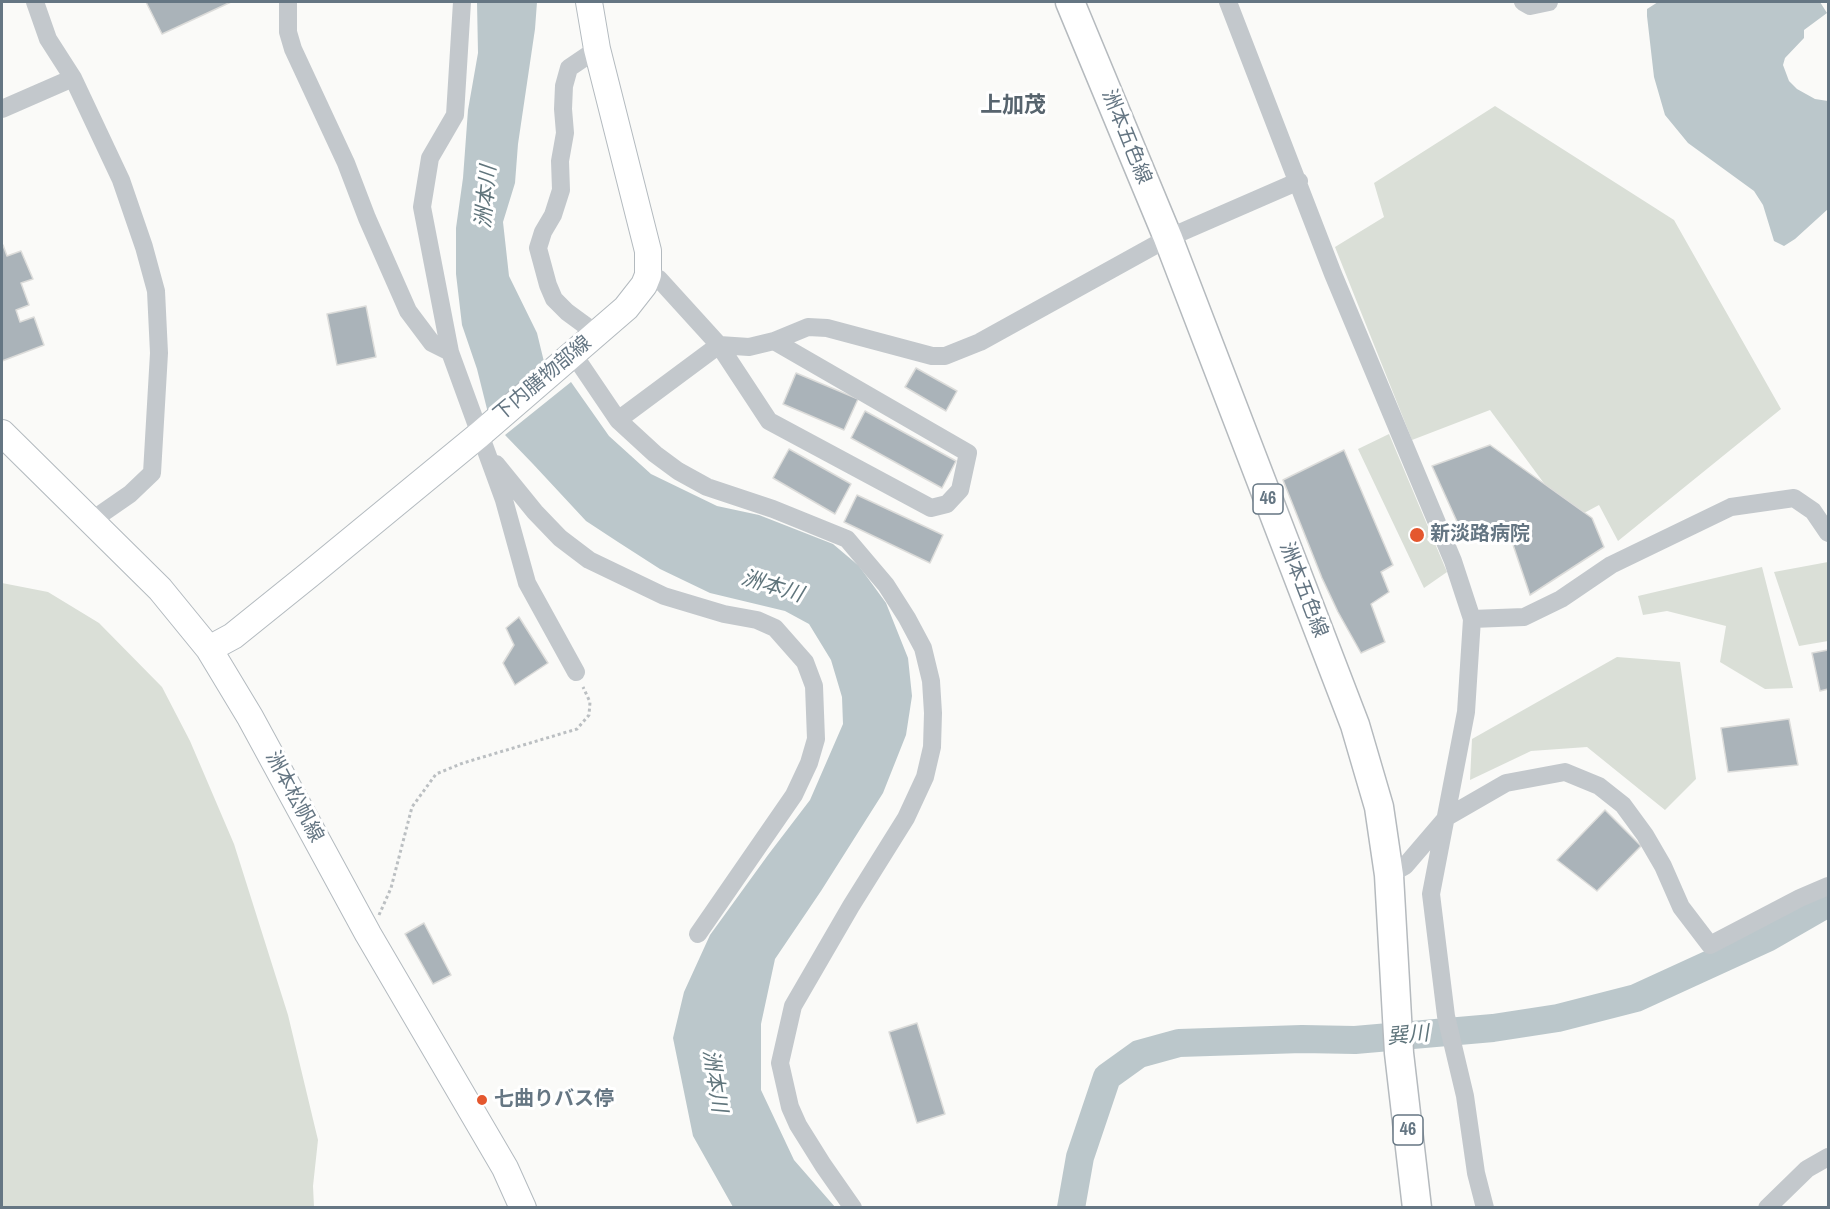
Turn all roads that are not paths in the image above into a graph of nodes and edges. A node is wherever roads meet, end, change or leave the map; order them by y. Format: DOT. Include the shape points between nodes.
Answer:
graph roads {
  1 [pos="34,2"];
  2 [pos="288,2"];
  3 [pos="462,2"];
  4 [pos="589,2"];
  5 [pos="1070,2"];
  6 [pos="1228,2"];
  7 [pos="1522,2"];
  8 [pos="1549,2"];
  9 [pos="597,49"];
  10 [pos="73,78"];
  11 [pos="2,109"];
  12 [pos="1299,181"];
  13 [pos="1168,238"];
  14 [pos="648,275"];
  15 [pos="597,334"];
  16 [pos="774,342"];
  17 [pos="719,345"];
  18 [pos="450,352"];
  19 [pos="574,355"];
  20 [pos="618,420"];
  21 [pos="2,433"];
  22 [pos="485,436"];
  23 [pos="91,521"];
  24 [pos="1828,533"];
  25 [pos="1472,618"];
  26 [pos="209,649"];
  27 [pos="576,672"];
  28 [pos="1447,817"];
  29 [pos="1389,875"];
  30 [pos="1828,886"];
  31 [pos="698,934"];
  32 [pos="1828,1157"];
  33 [pos="523,1208"];
  34 [pos="853,1208"];
  35 [pos="1417,1208"];
  36 [pos="1485,1208"];
  37 [pos="1767,1208"];
  1 -- 10 [label="street" via="48,39"];
  2 -- 18 [label="street" via="288,32 293,49 408,311 432,343"];
  3 -- 18 [label="street" via="455,115 430,158 422,207"];
  4 -- 9 [label="main road"];
  5 -- 13 [label="main road, 洲本五色線 / 46"];
  6 -- 12 [label="street"];
  7 -- 8 [label="street" via="1530,6"];
  9 -- 14 [label="main road" via="644,230"];
  9 -- 15 [label="street" via="568,68 561,190 538,248 554,299"];
  10 -- 11 [label="street"];
  10 -- 23 [label="street" via="121,180 144,247 156,291 159,353 152,473"];
  12 -- 13 [label="street"];
  12 -- 25 [label="street" via="1333,274 1453,561"];
  13 -- 16 [label="street" via="980,342 945,356 932,356 827,328 808,327"];
  13 -- 29 [label="main road, 洲本五色線 / 46" via="1354,725 1379,807"];
  14 -- 15 [label="main road, 下内膳物部線" via="638,295"];
  14 -- 17 [label="street" via="659,279"];
  15 -- 19 [label="main road, 下内膳物部線"];
  16 -- 17 [label="street" via="749,347"];
  16 -- 17 [label="street" via="968,453 960,490 947,504 930,508 770,421"];
  17 -- 20 [label="street"];
  18 -- 22 [label="street"];
  19 -- 20 [label="street"];
  19 -- 22 [label="main road, 下内膳物部線"];
  20 -- 34 [label="street" via="655,454 707,487 847,539 886,585 923,648 932,681 933,713 932,747 925,777 906,818 793,1006 780,1063 798,1125"];
  21 -- 23 [label="main road, 洲本松帆線"];
  22 -- 26 [label="main road, 下内膳物部線" via="233,636"];
  22 -- 27 [label="street" via="527,583"];
  22 -- 31 [label="street" via="536,512 560,538 589,560 664,596 775,628 805,662 814,686 816,739 809,763 795,795"];
  23 -- 26 [label="main road, 洲本松帆線" via="160,589"];
  24 -- 25 [label="street" via="1814,511 1794,498 1731,507 1628,556 1561,599 1524,617"];
  25 -- 28 [label="street" via="1466,712"];
  26 -- 33 [label="main road, 洲本松帆線" via="368,934 505,1168"];
  28 -- 29 [label="street" via="1405,866"];
  28 -- 30 [label="street" via="1506,783 1564,772 1599,786 1623,805 1645,836 1681,907 1710,945"];
  28 -- 36 [label="street" via="1431,894 1446,1016"];
  29 -- 35 [label="main road, 洲本五色線 / 46" via="1399,1053"];
  32 -- 37 [label="street" via="1807,1169"];
}
